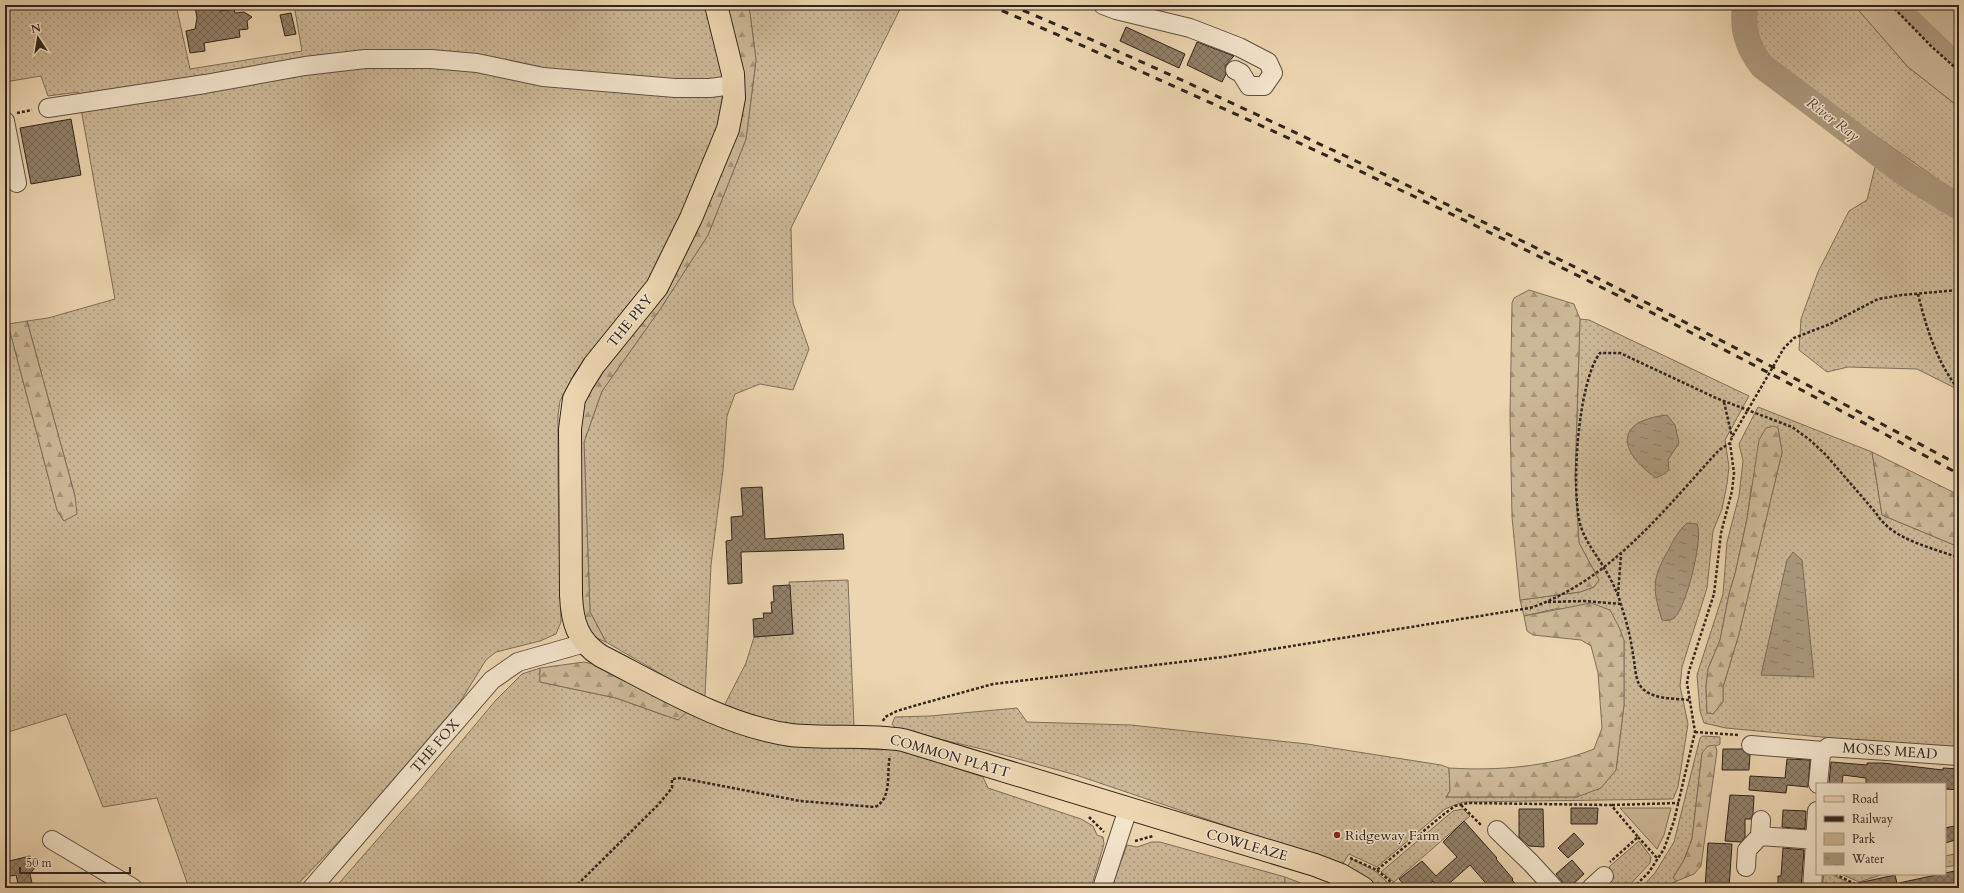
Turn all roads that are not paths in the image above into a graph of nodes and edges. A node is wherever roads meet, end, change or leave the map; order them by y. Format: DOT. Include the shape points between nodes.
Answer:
graph roads {
  1 [pos="716,5"];
  2 [pos="1103,5"];
  3 [pos="1235,70"];
  4 [pos="733,85"];
  5 [pos="48,108"];
  6 [pos="9,117"];
  7 [pos="17,184"];
  8 [pos="585,643"];
  9 [pos="1754,746"];
  10 [pos="1823,751"];
  11 [pos="1959,756"];
  12 [pos="1818,783"];
  13 [pos="1128,809"];
  14 [pos="1497,830"];
  15 [pos="52,840"];
  16 [pos="1816,850"];
  17 [pos="1746,867"];
  18 [pos="133,888"];
  19 [pos="312,888"];
  20 [pos="1102,888"];
  21 [pos="1364,888"];
  22 [pos="1554,888"];
  23 [pos="1812,888"];
  1 -- 4 [label="main road, THE PRY" via="730,58"];
  2 -- 3 [label="street" via="1190,28 1239,47 1268,62 1273,73 1264,86 1249,86 1242,73"];
  4 -- 5 [label="street" via="675,88 543,77 477,63 431,59 366,59 305,66"];
  4 -- 8 [label="main road, THE PRY" via="732,112 725,136 670,262 657,287 594,365 574,399 570,429 571,594 575,626"];
  6 -- 7 [label="street"];
  8 -- 13 [label="main road, COMMON PLATT" via="601,656 742,724 791,735 883,738"];
  8 -- 19 [label="street, THE FOX" via="529,658 500,673"];
  9 -- 10 [label="street, MOSES MEAD"];
  10 -- 11 [label="street, MOSES MEAD" via="1828,747"];
  10 -- 12 [label="street, MOSES MEAD"];
  13 -- 20 [label="street"];
  13 -- 21 [label="main road, COWLEAZE" via="1295,859 1341,875"];
  14 -- 22 [label="street"];
  15 -- 18 [label="street"];
  16 -- 17 [label="street" via="1761,828 1747,850"];
  16 -- 23 [label="street"];
}
